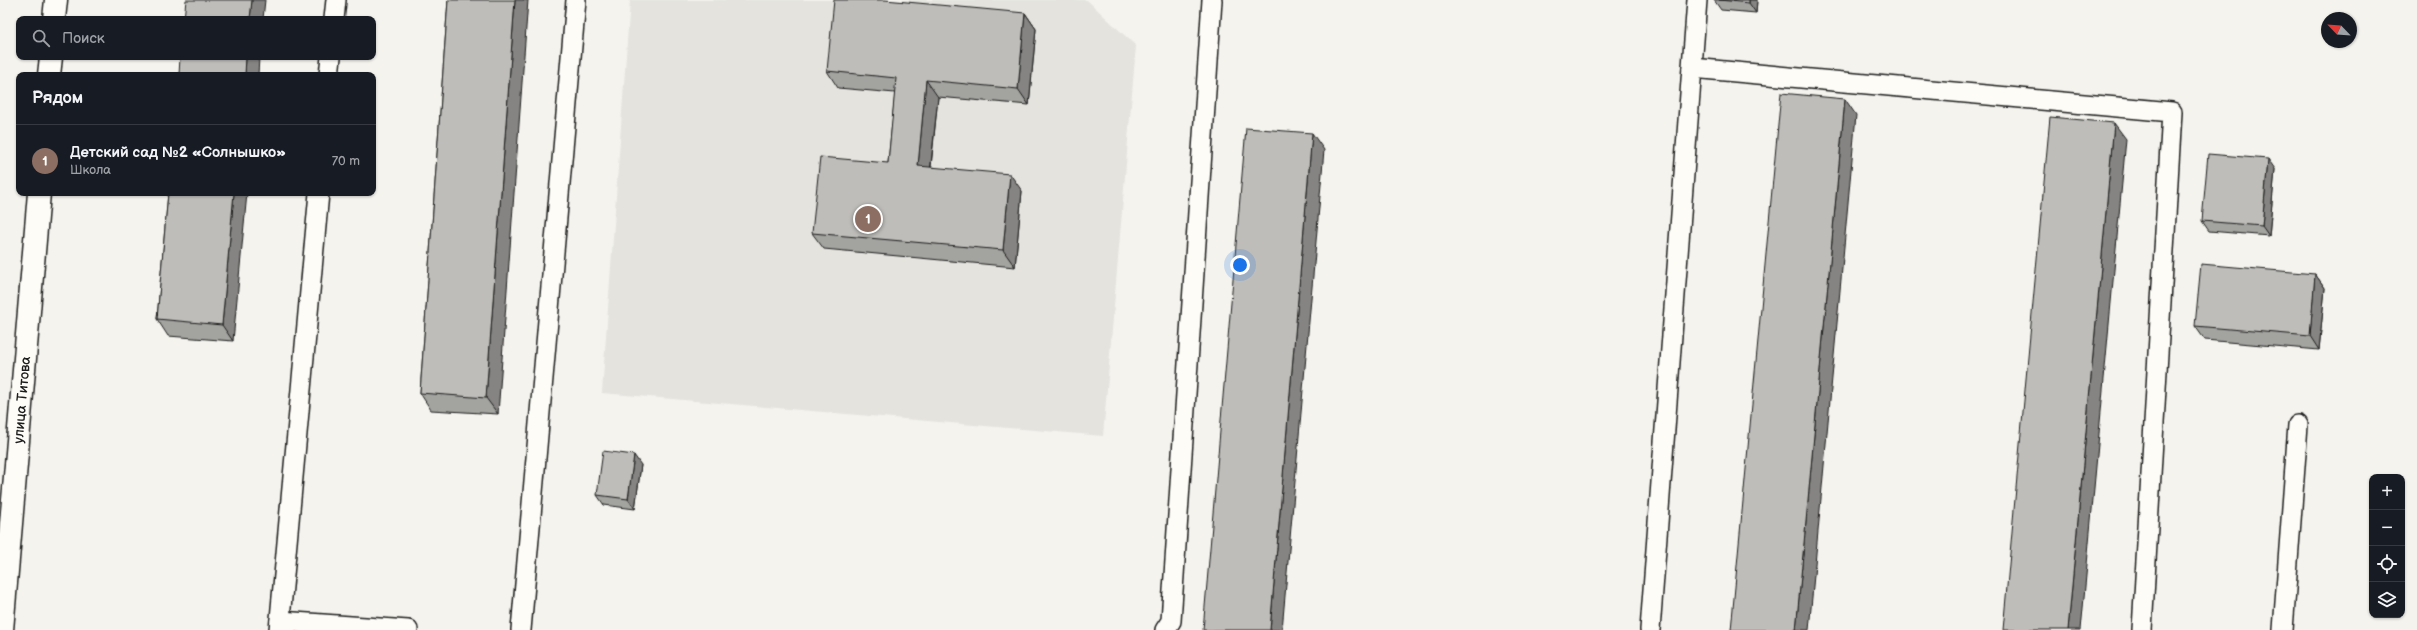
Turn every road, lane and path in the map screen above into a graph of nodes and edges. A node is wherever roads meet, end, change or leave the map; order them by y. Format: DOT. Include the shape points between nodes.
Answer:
graph roads {
  1 [pos="56,0"];
  2 [pos="336,0"];
  3 [pos="576,0"];
  4 [pos="1212,0"];
  5 [pos="1697,0"];
  6 [pos="54,16"];
  7 [pos="334,16"];
  8 [pos="51,60"];
  9 [pos="331,60"];
  10 [pos="1692,68"];
  11 [pos="49,72"];
  12 [pos="329,72"];
  13 [pos="39,196"];
  14 [pos="319,196"];
  15 [pos="2298,425"];
  16 [pos="279,626"];
  17 [pos="2,630"];
  18 [pos="408,630"];
  19 [pos="521,630"];
  20 [pos="1165,630"];
  21 [pos="1650,630"];
  22 [pos="2142,630"];
  23 [pos="2283,630"];
  1 -- 6 [label="street"];
  2 -- 7 [label="lane"];
  3 -- 19 [label="lane"];
  4 -- 20 [label="lane" via="1171,621"];
  5 -- 10 [label="lane"];
  8 -- 11 [label="street"];
  9 -- 12 [label="lane"];
  10 -- 21 [label="lane"];
  10 -- 22 [label="lane" via="2172,112"];
  13 -- 17 [label="street, улица Титова"];
  14 -- 16 [label="lane"];
  15 -- 23 [label="lane"];
  16 -- 18 [label="lane"];
}
